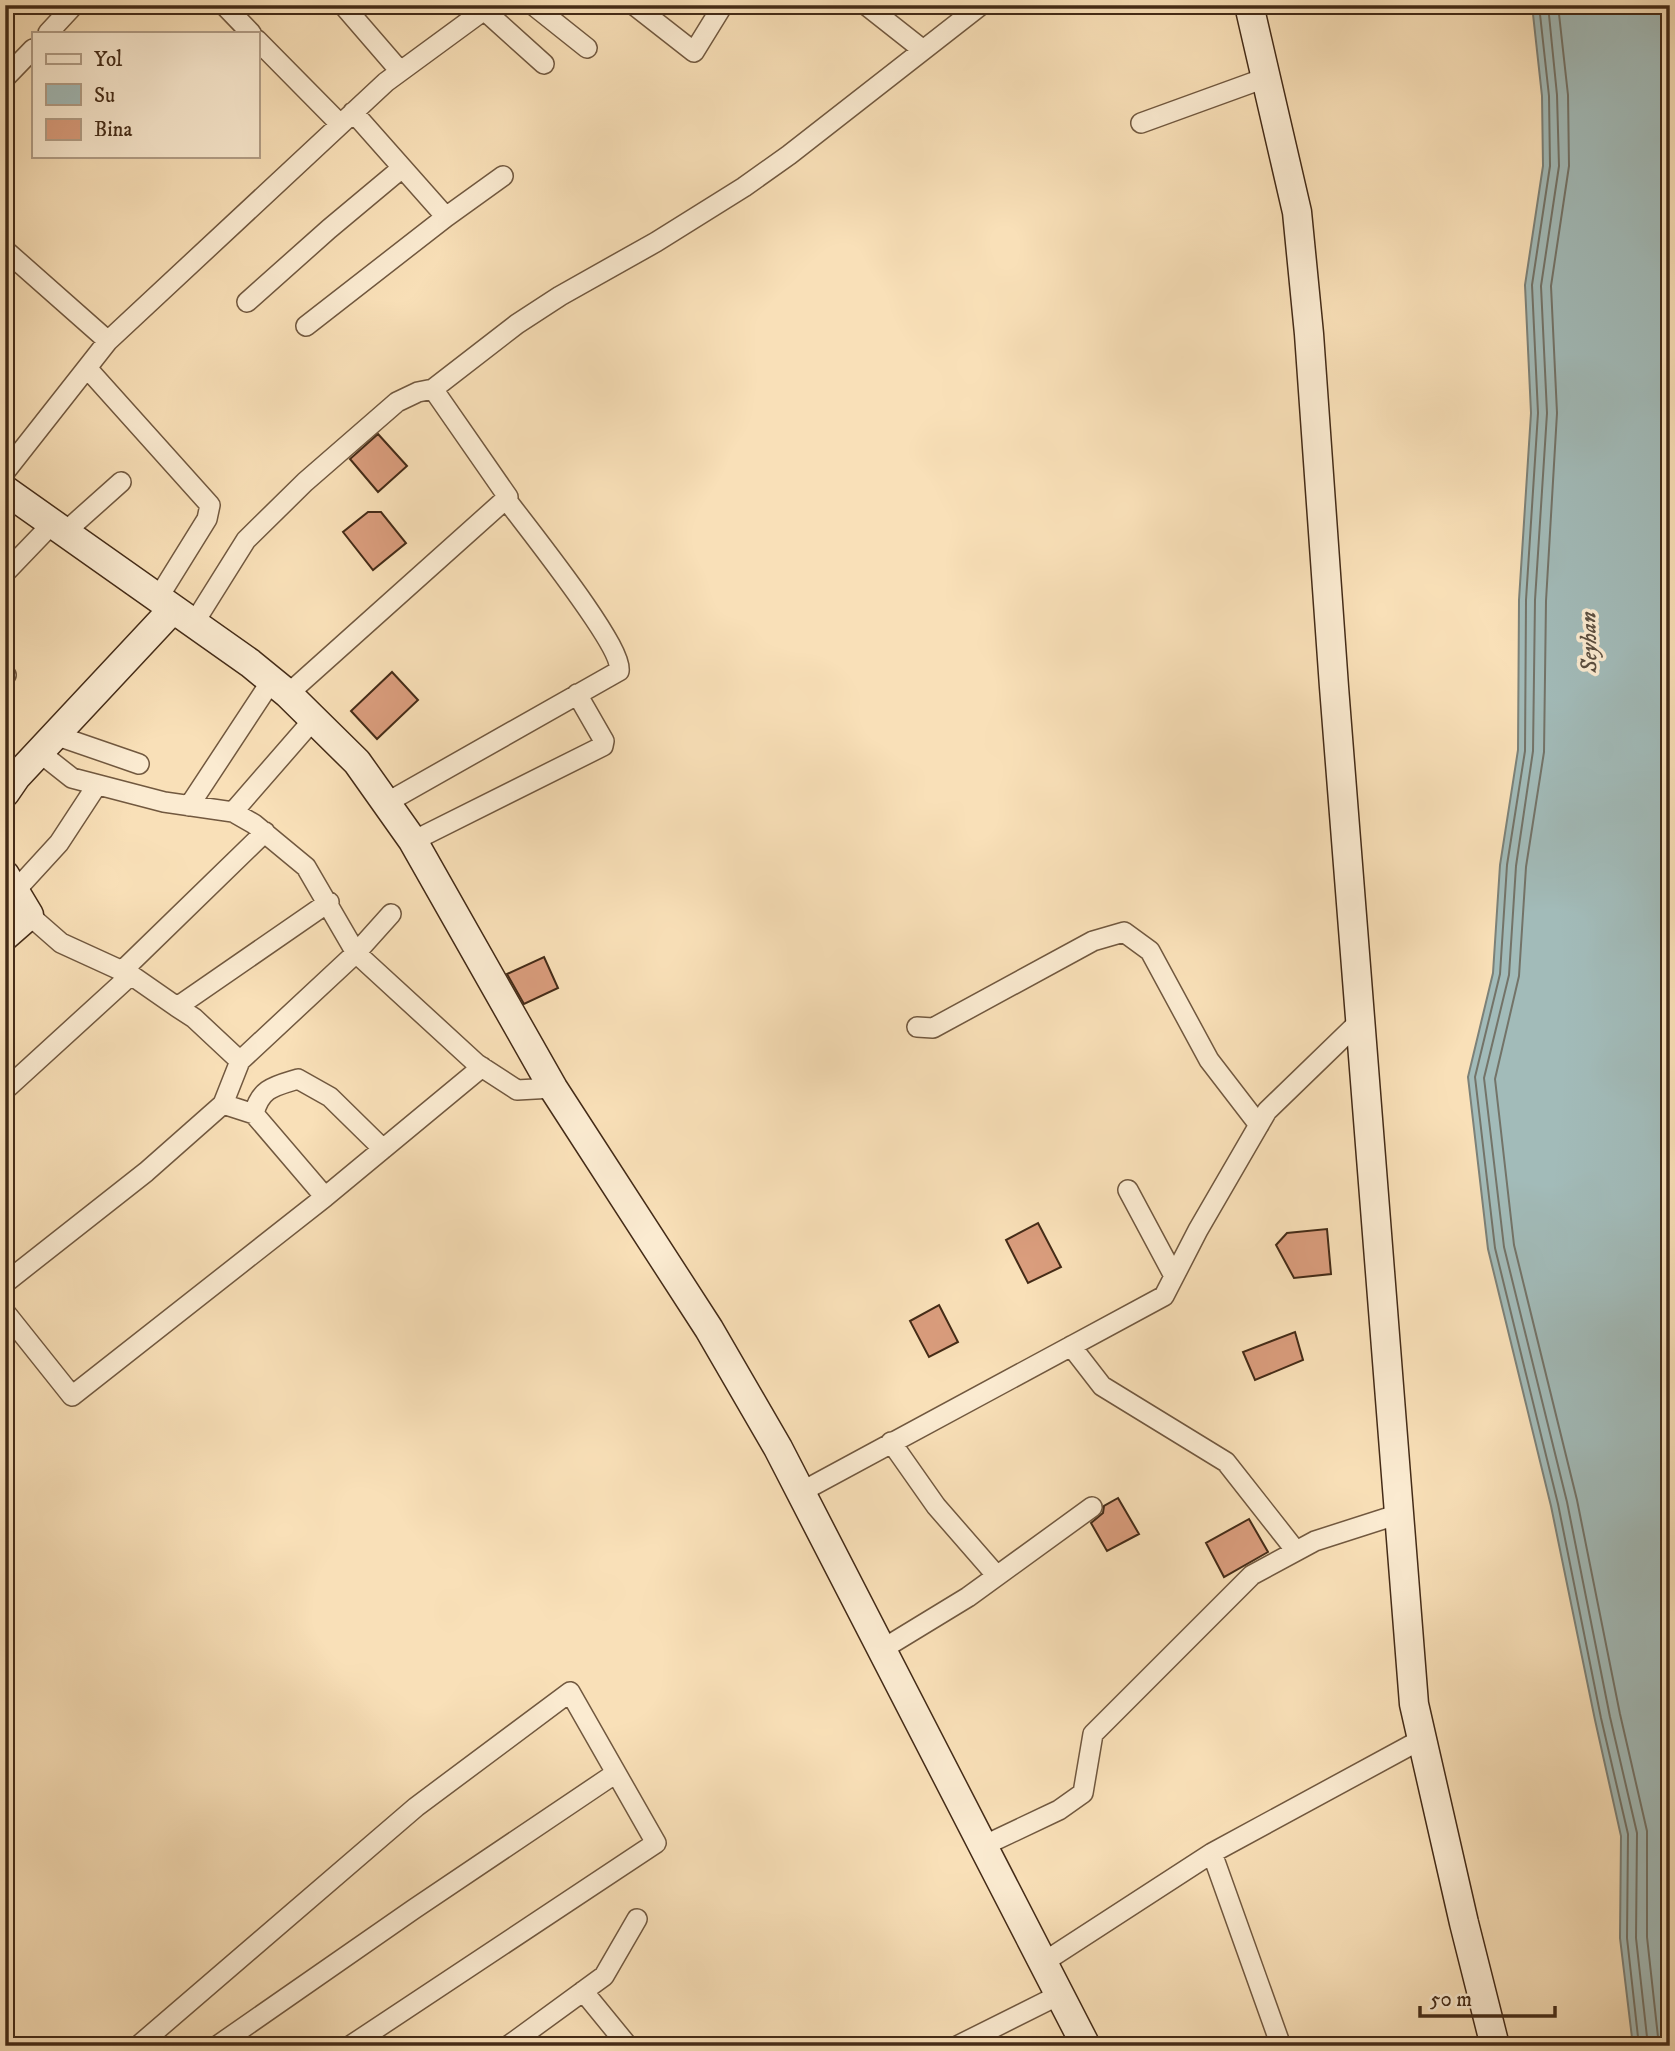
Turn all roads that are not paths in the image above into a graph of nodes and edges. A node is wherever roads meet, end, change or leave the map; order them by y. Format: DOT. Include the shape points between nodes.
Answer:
graph roads {
  1 [pos="224,5"];
  2 [pos="343,5"];
  3 [pos="533,5"];
  4 [pos="634,5"];
  5 [pos="723,5"];
  6 [pos="866,5"];
  7 [pos="981,5"];
  8 [pos="1249,5"];
  9 [pos="73,6"];
  10 [pos="488,8"];
  11 [pos="49,32"];
  12 [pos="250,32"];
  13 [pos="259,42"];
  14 [pos="587,48"];
  15 [pos="32,49"];
  16 [pos="923,50"];
  17 [pos="544,64"];
  18 [pos="400,72"];
  19 [pos="5,78"];
  20 [pos="1265,79"];
  21 [pos="347,118"];
  22 [pos="1141,122"];
  23 [pos="402,168"];
  24 [pos="503,176"];
  25 [pos="446,217"];
  26 [pos="5,250"];
  27 [pos="247,302"];
  28 [pos="306,326"];
  29 [pos="108,341"];
  30 [pos="87,368"];
  31 [pos="433,389"];
  32 [pos="5,472"];
  33 [pos="121,482"];
  34 [pos="5,490"];
  35 [pos="506,499"];
  36 [pos="59,527"];
  37 [pos="5,573"];
  38 [pos="175,610"];
  39 [pos="280,687"];
  40 [pos="578,694"];
  41 [pos="313,720"];
  42 [pos="47,743"];
  43 [pos="139,764"];
  44 [pos="9,781"];
  45 [pos="97,785"];
  46 [pos="386,803"];
  47 [pos="189,806"];
  48 [pos="233,812"];
  49 [pos="265,832"];
  50 [pos="413,841"];
  51 [pos="16,894"];
  52 [pos="328,902"];
  53 [pos="391,914"];
  54 [pos="5,936"];
  55 [pos="356,953"];
  56 [pos="126,973"];
  57 [pos="177,1007"];
  58 [pos="1360,1021"];
  59 [pos="917,1027"];
  60 [pos="240,1061"];
  61 [pos="482,1067"];
  62 [pos="553,1088"];
  63 [pos="5,1090"];
  64 [pos="223,1104"];
  65 [pos="254,1114"];
  66 [pos="1259,1125"];
  67 [pos="383,1149"];
  68 [pos="1128,1190"];
  69 [pos="326,1197"];
  70 [pos="1174,1276"];
  71 [pos="5,1283"];
  72 [pos="5,1312"];
  73 [pos="1071,1346"];
  74 [pos="891,1442"];
  75 [pos="801,1492"];
  76 [pos="1092,1507"];
  77 [pos="1399,1514"];
  78 [pos="1296,1551"];
  79 [pos="997,1576"];
  80 [pos="881,1650"];
  81 [pos="1422,1738"];
  82 [pos="616,1773"];
  83 [pos="983,1846"];
  84 [pos="1212,1853"];
  85 [pos="637,1919"];
  86 [pos="1044,1962"];
  87 [pos="583,1991"];
  88 [pos="1059,1995"];
  89 [pos="138,2046"];
  90 [pos="217,2046"];
  91 [pos="350,2046"];
  92 [pos="508,2046"];
  93 [pos="628,2046"];
  94 [pos="957,2046"];
  95 [pos="1086,2046"];
  96 [pos="1281,2046"];
  97 [pos="1495,2046"];
  1 -- 12 [label="street"];
  2 -- 18 [label="street"];
  3 -- 14 [label="street"];
  4 -- 5 [label="street" via="694,52"];
  6 -- 16 [label="street"];
  7 -- 16 [label="street"];
  8 -- 20 [label="main road"];
  9 -- 11 [label="street"];
  10 -- 17 [label="street"];
  10 -- 18 [label="street"];
  13 -- 21 [label="street"];
  15 -- 19 [label="street"];
  16 -- 31 [label="street" via="744,187 560,296"];
  18 -- 21 [label="street"];
  20 -- 22 [label="street"];
  20 -- 58 [label="main road" via="1297,212"];
  21 -- 23 [label="street"];
  21 -- 29 [label="street"];
  23 -- 25 [label="street"];
  23 -- 27 [label="street"];
  24 -- 25 [label="street"];
  25 -- 28 [label="street"];
  26 -- 29 [label="street"];
  29 -- 30 [label="street"];
  30 -- 32 [label="street"];
  30 -- 38 [label="street" via="210,505"];
  31 -- 35 [label="street"];
  31 -- 38 [label="street" via="397,402 304,482"];
  33 -- 36 [label="street"];
  34 -- 36 [label="main road"];
  35 -- 39 [label="street"];
  35 -- 40 [label="street" via="598,623 620,664 619,671"];
  36 -- 37 [label="street"];
  36 -- 38 [label="main road"];
  38 -- 39 [label="main road"];
  38 -- 42 [label="main road"];
  39 -- 41 [label="main road"];
  39 -- 47 [label="street"];
  40 -- 46 [label="street"];
  40 -- 50 [label="street" via="603,746"];
  41 -- 46 [label="main road" via="357,762"];
  41 -- 48 [label="street"];
  42 -- 43 [label="street"];
  42 -- 44 [label="main road"];
  42 -- 45 [label="street" via="72,778"];
  45 -- 47 [label="street"];
  45 -- 51 [label="street" via="59,843"];
  46 -- 50 [label="main road"];
  47 -- 48 [label="street"];
  48 -- 49 [label="street"];
  49 -- 52 [label="street" via="306,867"];
  49 -- 56 [label="street"];
  50 -- 62 [label="main road"];
  51 -- 54 [label="main road"];
  51 -- 56 [label="street" via="61,943"];
  52 -- 55 [label="street"];
  52 -- 57 [label="street"];
  53 -- 55 [label="street"];
  55 -- 60 [label="street"];
  55 -- 61 [label="street"];
  56 -- 57 [label="street"];
  56 -- 63 [label="street"];
  57 -- 60 [label="street"];
  58 -- 66 [label="street" via="1267,1111"];
  58 -- 77 [label="main road"];
  59 -- 66 [label="street" via="933,1028 1093,941 1124,932 1150,950 1209,1060"];
  60 -- 64 [label="street"];
  61 -- 62 [label="street" via="517,1090"];
  61 -- 67 [label="street"];
  62 -- 75 [label="main road" via="709,1329"];
  64 -- 65 [label="street"];
  64 -- 71 [label="street" via="146,1172"];
  65 -- 67 [label="street" via="257,1101 270,1088 298,1079 330,1097"];
  65 -- 69 [label="street"];
  66 -- 70 [label="street"];
  67 -- 69 [label="street"];
  68 -- 70 [label="street"];
  69 -- 72 [label="street" via="72,1396"];
  70 -- 73 [label="street" via="1164,1296"];
  73 -- 74 [label="street"];
  73 -- 78 [label="street" via="1102,1386 1226,1462"];
  74 -- 75 [label="street"];
  74 -- 79 [label="street" via="936,1506"];
  75 -- 80 [label="main road"];
  76 -- 79 [label="street"];
  77 -- 78 [label="street"];
  77 -- 81 [label="main road" via="1414,1704"];
  78 -- 83 [label="street" via="1252,1575 1093,1734 1083,1793 1059,1810"];
  79 -- 80 [label="street"];
  80 -- 83 [label="main road"];
  81 -- 84 [label="street"];
  81 -- 97 [label="main road"];
  82 -- 89 [label="street" via="570,1692 416,1807"];
  82 -- 90 [label="street"];
  82 -- 91 [label="street" via="656,1843"];
  83 -- 86 [label="main road"];
  84 -- 86 [label="street"];
  84 -- 96 [label="street"];
  85 -- 87 [label="street" via="604,1976"];
  86 -- 88 [label="main road"];
  87 -- 92 [label="street"];
  87 -- 93 [label="street"];
  88 -- 94 [label="street"];
  88 -- 95 [label="main road"];
}
